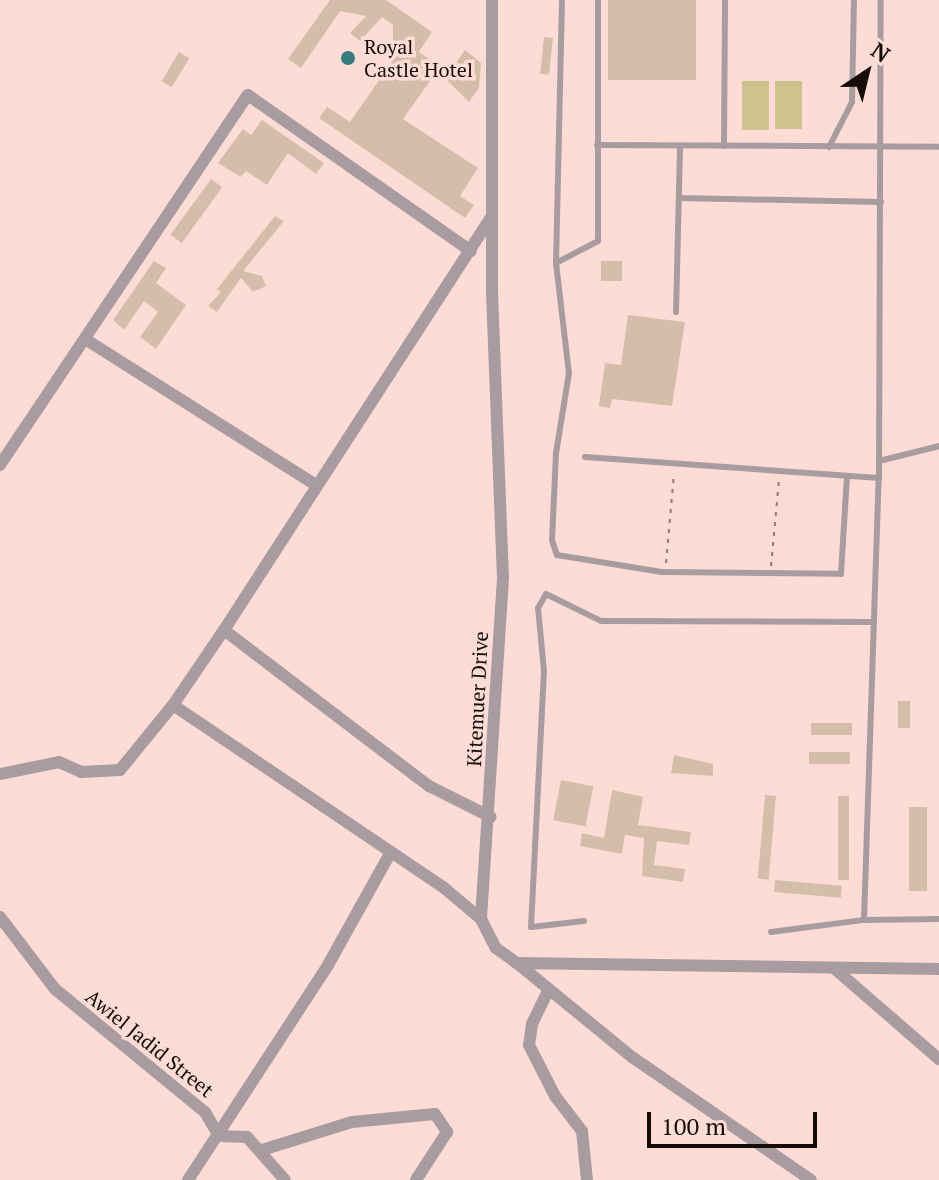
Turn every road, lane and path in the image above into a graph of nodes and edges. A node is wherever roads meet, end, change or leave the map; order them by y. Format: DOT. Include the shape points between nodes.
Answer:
graph roads {
  1 [pos="492,0"];
  2 [pos="562,0"];
  3 [pos="598,0"];
  4 [pos="725,0"];
  5 [pos="854,0"];
  6 [pos="881,0"];
  7 [pos="597,145"];
  8 [pos="680,146"];
  9 [pos="724,146"];
  10 [pos="829,147"];
  11 [pos="882,147"];
  12 [pos="939,147"];
  13 [pos="679,198"];
  14 [pos="881,202"];
  15 [pos="491,218"];
  16 [pos="471,251"];
  17 [pos="556,263"];
  18 [pos="676,312"];
  19 [pos="85,339"];
  20 [pos="939,446"];
  21 [pos="585,457"];
  22 [pos="879,461"];
  23 [pos="675,464"];
  24 [pos="0,465"];
  25 [pos="780,471"];
  26 [pos="847,476"];
  27 [pos="879,478"];
  28 [pos="316,485"];
  29 [pos="665,572"];
  30 [pos="770,575"];
  31 [pos="874,622"];
  32 [pos="224,630"];
  33 [pos="173,705"];
  34 [pos="0,774"];
  35 [pos="491,817"];
  36 [pos="391,852"];
  37 [pos="0,917"];
  38 [pos="481,919"];
  39 [pos="939,919"];
  40 [pos="864,920"];
  41 [pos="584,921"];
  42 [pos="771,932"];
  43 [pos="517,963"];
  44 [pos="835,969"];
  45 [pos="939,969"];
  46 [pos="548,991"];
  47 [pos="939,1059"];
  48 [pos="219,1136"];
  49 [pos="262,1150"];
  50 [pos="188,1180"];
  51 [pos="285,1180"];
  52 [pos="416,1180"];
  53 [pos="587,1180"];
  54 [pos="811,1180"];
  1 -- 15 [label="street, Kitemuer Drive"];
  2 -- 17 [label="lane"];
  3 -- 7 [label="lane"];
  4 -- 9 [label="lane"];
  5 -- 10 [label="lane" via="852,102"];
  6 -- 11 [label="lane"];
  7 -- 8 [label="lane"];
  7 -- 17 [label="lane" via="598,241"];
  8 -- 9 [label="lane"];
  8 -- 13 [label="lane"];
  9 -- 10 [label="lane"];
  10 -- 11 [label="lane"];
  11 -- 12 [label="lane"];
  11 -- 14 [label="lane"];
  13 -- 14 [label="lane"];
  13 -- 18 [label="lane"];
  14 -- 22 [label="lane"];
  15 -- 16 [label="street"];
  15 -- 35 [label="street, Kitemuer Drive" via="503,578"];
  16 -- 19 [label="street" via="248,95"];
  16 -- 28 [label="street"];
  17 -- 29 [label="lane" via="569,373 556,453 552,540 557,555"];
  19 -- 24 [label="street"];
  19 -- 28 [label="street"];
  20 -- 22 [label="lane"];
  21 -- 23 [label="lane"];
  22 -- 27 [label="lane"];
  23 -- 25 [label="lane"];
  23 -- 29 [label="path"];
  25 -- 26 [label="lane"];
  25 -- 30 [label="path"];
  26 -- 27 [label="lane"];
  26 -- 30 [label="lane" via="841,574"];
  27 -- 31 [label="lane"];
  28 -- 32 [label="street"];
  29 -- 30 [label="lane"];
  31 -- 40 [label="lane"];
  31 -- 41 [label="lane" via="601,621 546,594 538,608 544,671 531,927"];
  32 -- 33 [label="street"];
  32 -- 35 [label="street" via="429,786"];
  33 -- 34 [label="street" via="115,774 81,772 59,762"];
  33 -- 36 [label="street"];
  35 -- 38 [label="street, Kitemuer Drive"];
  36 -- 38 [label="street"];
  36 -- 48 [label="street" via="328,965"];
  37 -- 48 [label="street, Awiel Jadid Street" via="55,989 205,1112"];
  38 -- 43 [label="street" via="496,948"];
  39 -- 40 [label="lane"];
  40 -- 42 [label="lane"];
  43 -- 44 [label="street"];
  43 -- 46 [label="street"];
  44 -- 45 [label="street"];
  44 -- 47 [label="street"];
  46 -- 53 [label="street" via="532,1024 529,1045 555,1096 582,1131"];
  46 -- 54 [label="street" via="632,1057"];
  48 -- 49 [label="street" via="247,1137"];
  48 -- 50 [label="street"];
  49 -- 51 [label="street"];
  49 -- 52 [label="street" via="352,1122 435,1114 447,1132"];
}
